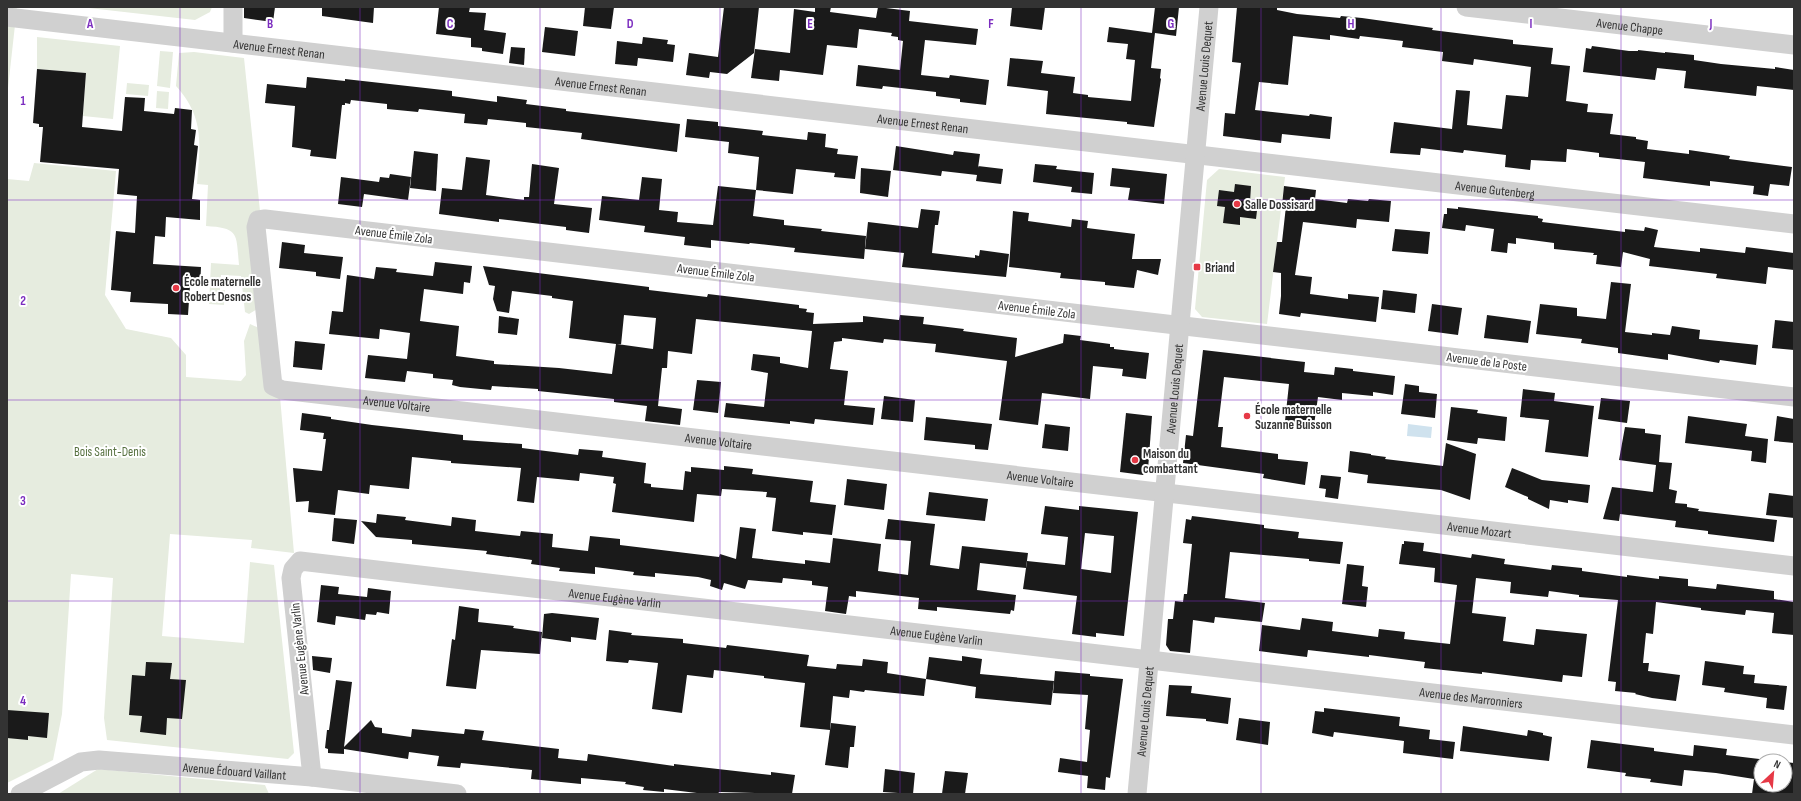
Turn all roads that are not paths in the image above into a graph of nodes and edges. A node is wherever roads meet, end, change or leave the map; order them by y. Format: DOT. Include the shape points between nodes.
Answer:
graph roads {
  1 [pos="233,7"];
  2 [pos="1209,7"];
  3 [pos="1466,7"];
  4 [pos="7,17"];
  5 [pos="233,43"];
  6 [pos="1794,45"];
  7 [pos="1196,155"];
  8 [pos="1794,224"];
  9 [pos="1180,326"];
  10 [pos="273,386"];
  11 [pos="1794,397"];
  12 [pos="1165,492"];
  13 [pos="1794,566"];
  14 [pos="1149,659"];
  15 [pos="1794,735"];
  16 [pos="312,777"];
  17 [pos="20,794"];
  18 [pos="458,794"];
  19 [pos="1137,794"];
  1 -- 5 [label="street"];
  2 -- 7 [label="street, Avenue Louis Dequet"];
  3 -- 6 [label="street, Avenue Chappe"];
  4 -- 5 [label="street, Avenue Ernest Renan"];
  5 -- 7 [label="street, Avenue Ernest Renan"];
  7 -- 8 [label="street, Avenue Gutenberg"];
  7 -- 9 [label="street, Avenue Louis Dequet"];
  9 -- 10 [label="street, Avenue Émile Zola" via="265,219 258,220 256,227"];
  9 -- 11 [label="street, Avenue de la Poste"];
  9 -- 12 [label="street, Avenue Louis Dequet"];
  10 -- 12 [label="street, Avenue Voltaire" via="282,390"];
  12 -- 13 [label="street, Avenue Mozart"];
  12 -- 14 [label="street, Avenue Louis Dequet"];
  14 -- 15 [label="street, Avenue des Marronniers"];
  14 -- 16 [label="street, Avenue Eugène Varlin" via="300,561 293,569 291,578"];
  14 -- 19 [label="street, Avenue Louis Dequet"];
  16 -- 17 [label="street, Avenue Édouard Vaillant" via="99,760 81,762"];
  16 -- 18 [label="street, Avenue Édouard Vaillant"];
}
